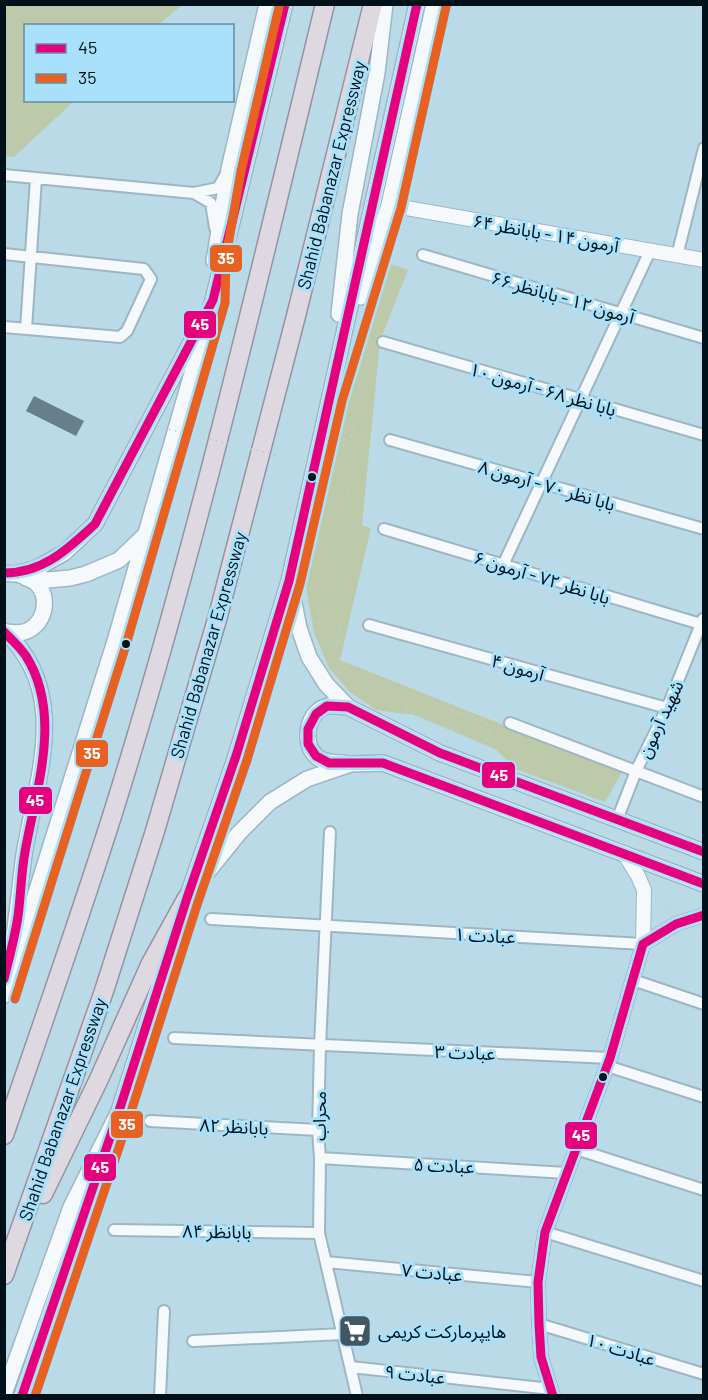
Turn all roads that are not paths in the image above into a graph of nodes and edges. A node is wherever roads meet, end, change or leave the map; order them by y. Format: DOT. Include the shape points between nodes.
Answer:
graph roads {
  1 [pos="267,4"];
  2 [pos="285,4"];
  3 [pos="325,4"];
  4 [pos="373,4"];
  5 [pos="385,4"];
  6 [pos="417,4"];
  7 [pos="434,4"];
  8 [pos="704,148"];
  9 [pos="229,169"];
  10 [pos="4,174"];
  11 [pos="36,178"];
  12 [pos="194,194"];
  13 [pos="389,205"];
  14 [pos="650,251"];
  15 [pos="4,254"];
  16 [pos="423,255"];
  17 [pos="214,256"];
  18 [pos="677,256"];
  19 [pos="31,257"];
  20 [pos="704,260"];
  21 [pos="213,300"];
  22 [pos="621,314"];
  23 [pos="4,327"];
  24 [pos="27,329"];
  25 [pos="704,338"];
  26 [pos="383,342"];
  27 [pos="330,398"];
  28 [pos="581,400"];
  29 [pos="704,435"];
  30 [pos="390,440"];
  31 [pos="542,483"];
  32 [pos="384,529"];
  33 [pos="704,529"];
  34 [pos="146,535"];
  35 [pos="503,565"];
  36 [pos="9,573"];
  37 [pos="289,580"];
  38 [pos="703,622"];
  39 [pos="369,625"];
  40 [pos="5,631"];
  41 [pos="348,707"];
  42 [pos="667,708"];
  43 [pos="510,723"];
  44 [pos="351,764"];
  45 [pos="636,771"];
  46 [pos="704,797"];
  47 [pos="617,820"];
  48 [pos="330,832"];
  49 [pos="704,852"];
  50 [pos="624,853"];
  51 [pos="704,884"];
  52 [pos="187,898"];
  53 [pos="704,915"];
  54 [pos="211,919"];
  55 [pos="327,925"];
  56 [pos="643,944"];
  57 [pos="633,980"];
  58 [pos="4,981"];
  59 [pos="4,995"];
  60 [pos="704,1004"];
  61 [pos="174,1038"];
  62 [pos="320,1046"];
  63 [pos="608,1062"];
  64 [pos="704,1097"];
  65 [pos="119,1111"];
  66 [pos="150,1121"];
  67 [pos="318,1130"];
  68 [pos="4,1135"];
  69 [pos="576,1149"];
  70 [pos="320,1158"];
  71 [pos="567,1173"];
  72 [pos="704,1190"];
  73 [pos="114,1230"];
  74 [pos="545,1232"];
  75 [pos="319,1233"];
  76 [pos="326,1262"];
  77 [pos="6,1272"];
  78 [pos="704,1281"];
  79 [pos="538,1282"];
  80 [pos="164,1311"];
  81 [pos="539,1324"];
  82 [pos="343,1334"];
  83 [pos="193,1341"];
  84 [pos="351,1367"];
  85 [pos="704,1374"];
  86 [pos="552,1392"];
  87 [pos="4,1394"];
  88 [pos="22,1395"];
  89 [pos="160,1395"];
  90 [pos="357,1395"];
  1 -- 9 [label="main road"];
  2 -- 21 [label="main road"];
  3 -- 68 [label="highway" via="233,385 173,604 112,814"];
  4 -- 77 [label="highway, Shahid Babanazar Expressway" via="218,616 104,991"];
  5 -- 27 [label="main road" via="377,73 350,214"];
  6 -- 27 [label="main road"];
  7 -- 13 [label="main road"];
  8 -- 18 [label="street"];
  9 -- 12 [label="street" via="218,188"];
  9 -- 17 [label="main road"];
  10 -- 11 [label="street"];
  11 -- 12 [label="street"];
  11 -- 19 [label="street"];
  12 -- 17 [label="street" via="211,203 216,222"];
  13 -- 14 [label="street, آرمون ۱۴ - بابانظر ۶۴"];
  13 -- 27 [label="main road"];
  14 -- 18 [label="street, آرمون ۱۴ - بابانظر ۶۴"];
  14 -- 22 [label="street"];
  15 -- 19 [label="street"];
  16 -- 22 [label="street, آرمون ۱۲ - بابانظر ۶۶"];
  17 -- 21 [label="main road"];
  18 -- 20 [label="street, آرمون ۱۴ - بابانظر ۶۴"];
  19 -- 24 [label="street"];
  19 -- 24 [label="street" via="144,269 151,279 127,331 120,337"];
  21 -- 34 [label="main road"];
  21 -- 36 [label="main road" via="95,524 64,553 35,569"];
  22 -- 25 [label="street, آرمون ۱۲ - بابانظر ۶۶"];
  22 -- 28 [label="street"];
  23 -- 24 [label="street"];
  26 -- 28 [label="street, بابا نظر ۶۸ - آرمون ۱۰"];
  27 -- 37 [label="main road"];
  28 -- 29 [label="street, بابا نظر ۶۸ - آرمون ۱۰"];
  28 -- 31 [label="street"];
  30 -- 31 [label="street, بابا نظر ۷۰ - آرمون ۸"];
  31 -- 33 [label="street, بابا نظر ۷۰ - آرمون ۸"];
  31 -- 35 [label="street"];
  32 -- 35 [label="street, بابا نظر ۷۲ - آرمون ۶"];
  34 -- 36 [label="main road" via="119,560 86,574 48,580"];
  34 -- 59 [label="main road"];
  35 -- 38 [label="street, بابا نظر ۷۲ - آرمون ۶"];
  36 -- 40 [label="main road" via="36,582 45,599 39,622 30,630"];
  37 -- 41 [label="main road" via="309,657 326,684"];
  37 -- 52 [label="main road" via="236,756"];
  38 -- 42 [label="street, شهید آرمون"];
  39 -- 42 [label="street, آرمون ۴"];
  40 -- 58 [label="main road" via="27,656 40,688 46,723 18,917"];
  41 -- 44 [label="main road" via="327,706 316,714 308,729 308,744 316,756 329,763"];
  41 -- 47 [label="main road" via="440,753"];
  42 -- 45 [label="street, شهید آرمون"];
  43 -- 45 [label="street"];
  44 -- 50 [label="main road" via="383,763"];
  44 -- 52 [label="main road" via="307,779 270,802 239,833"];
  45 -- 46 [label="street"];
  45 -- 47 [label="street, شهید آرمون"];
  47 -- 49 [label="main road"];
  48 -- 55 [label="street, محراب"];
  50 -- 51 [label="main road"];
  50 -- 56 [label="street" via="644,890"];
  52 -- 65 [label="main road"];
  52 -- 77 [label="highway" via="151,963"];
  53 -- 56 [label="street" via="676,924"];
  54 -- 55 [label="street, عبادت ۱"];
  55 -- 56 [label="street, عبادت ۱"];
  55 -- 62 [label="street, محراب"];
  56 -- 57 [label="street"];
  57 -- 60 [label="street"];
  57 -- 63 [label="street"];
  61 -- 62 [label="street, عبادت ۳"];
  62 -- 63 [label="street, عبادت ۳"];
  62 -- 67 [label="street, محراب"];
  63 -- 64 [label="street, عبادت ۳"];
  63 -- 69 [label="street"];
  65 -- 87 [label="main road" via="71,1207"];
  65 -- 88 [label="main road"];
  66 -- 67 [label="street, بابانظر ۸۲"];
  67 -- 70 [label="street, محراب"];
  69 -- 71 [label="street"];
  69 -- 72 [label="street"];
  70 -- 71 [label="street, عبادت ۵"];
  70 -- 75 [label="street, محراب"];
  71 -- 74 [label="street"];
  73 -- 75 [label="street, بابانظر ۸۴"];
  74 -- 78 [label="street"];
  74 -- 79 [label="street"];
  75 -- 76 [label="street, محراب"];
  76 -- 79 [label="street, عبادت ۷"];
  76 -- 82 [label="street, محراب"];
  79 -- 81 [label="street"];
  80 -- 89 [label="street"];
  81 -- 85 [label="street, عبادت ۱۰"];
  81 -- 86 [label="street" via="542,1357"];
  82 -- 83 [label="street"];
  82 -- 84 [label="street, محراب"];
  84 -- 86 [label="street, عبادت ۹"];
  84 -- 90 [label="street, محراب"];
}
